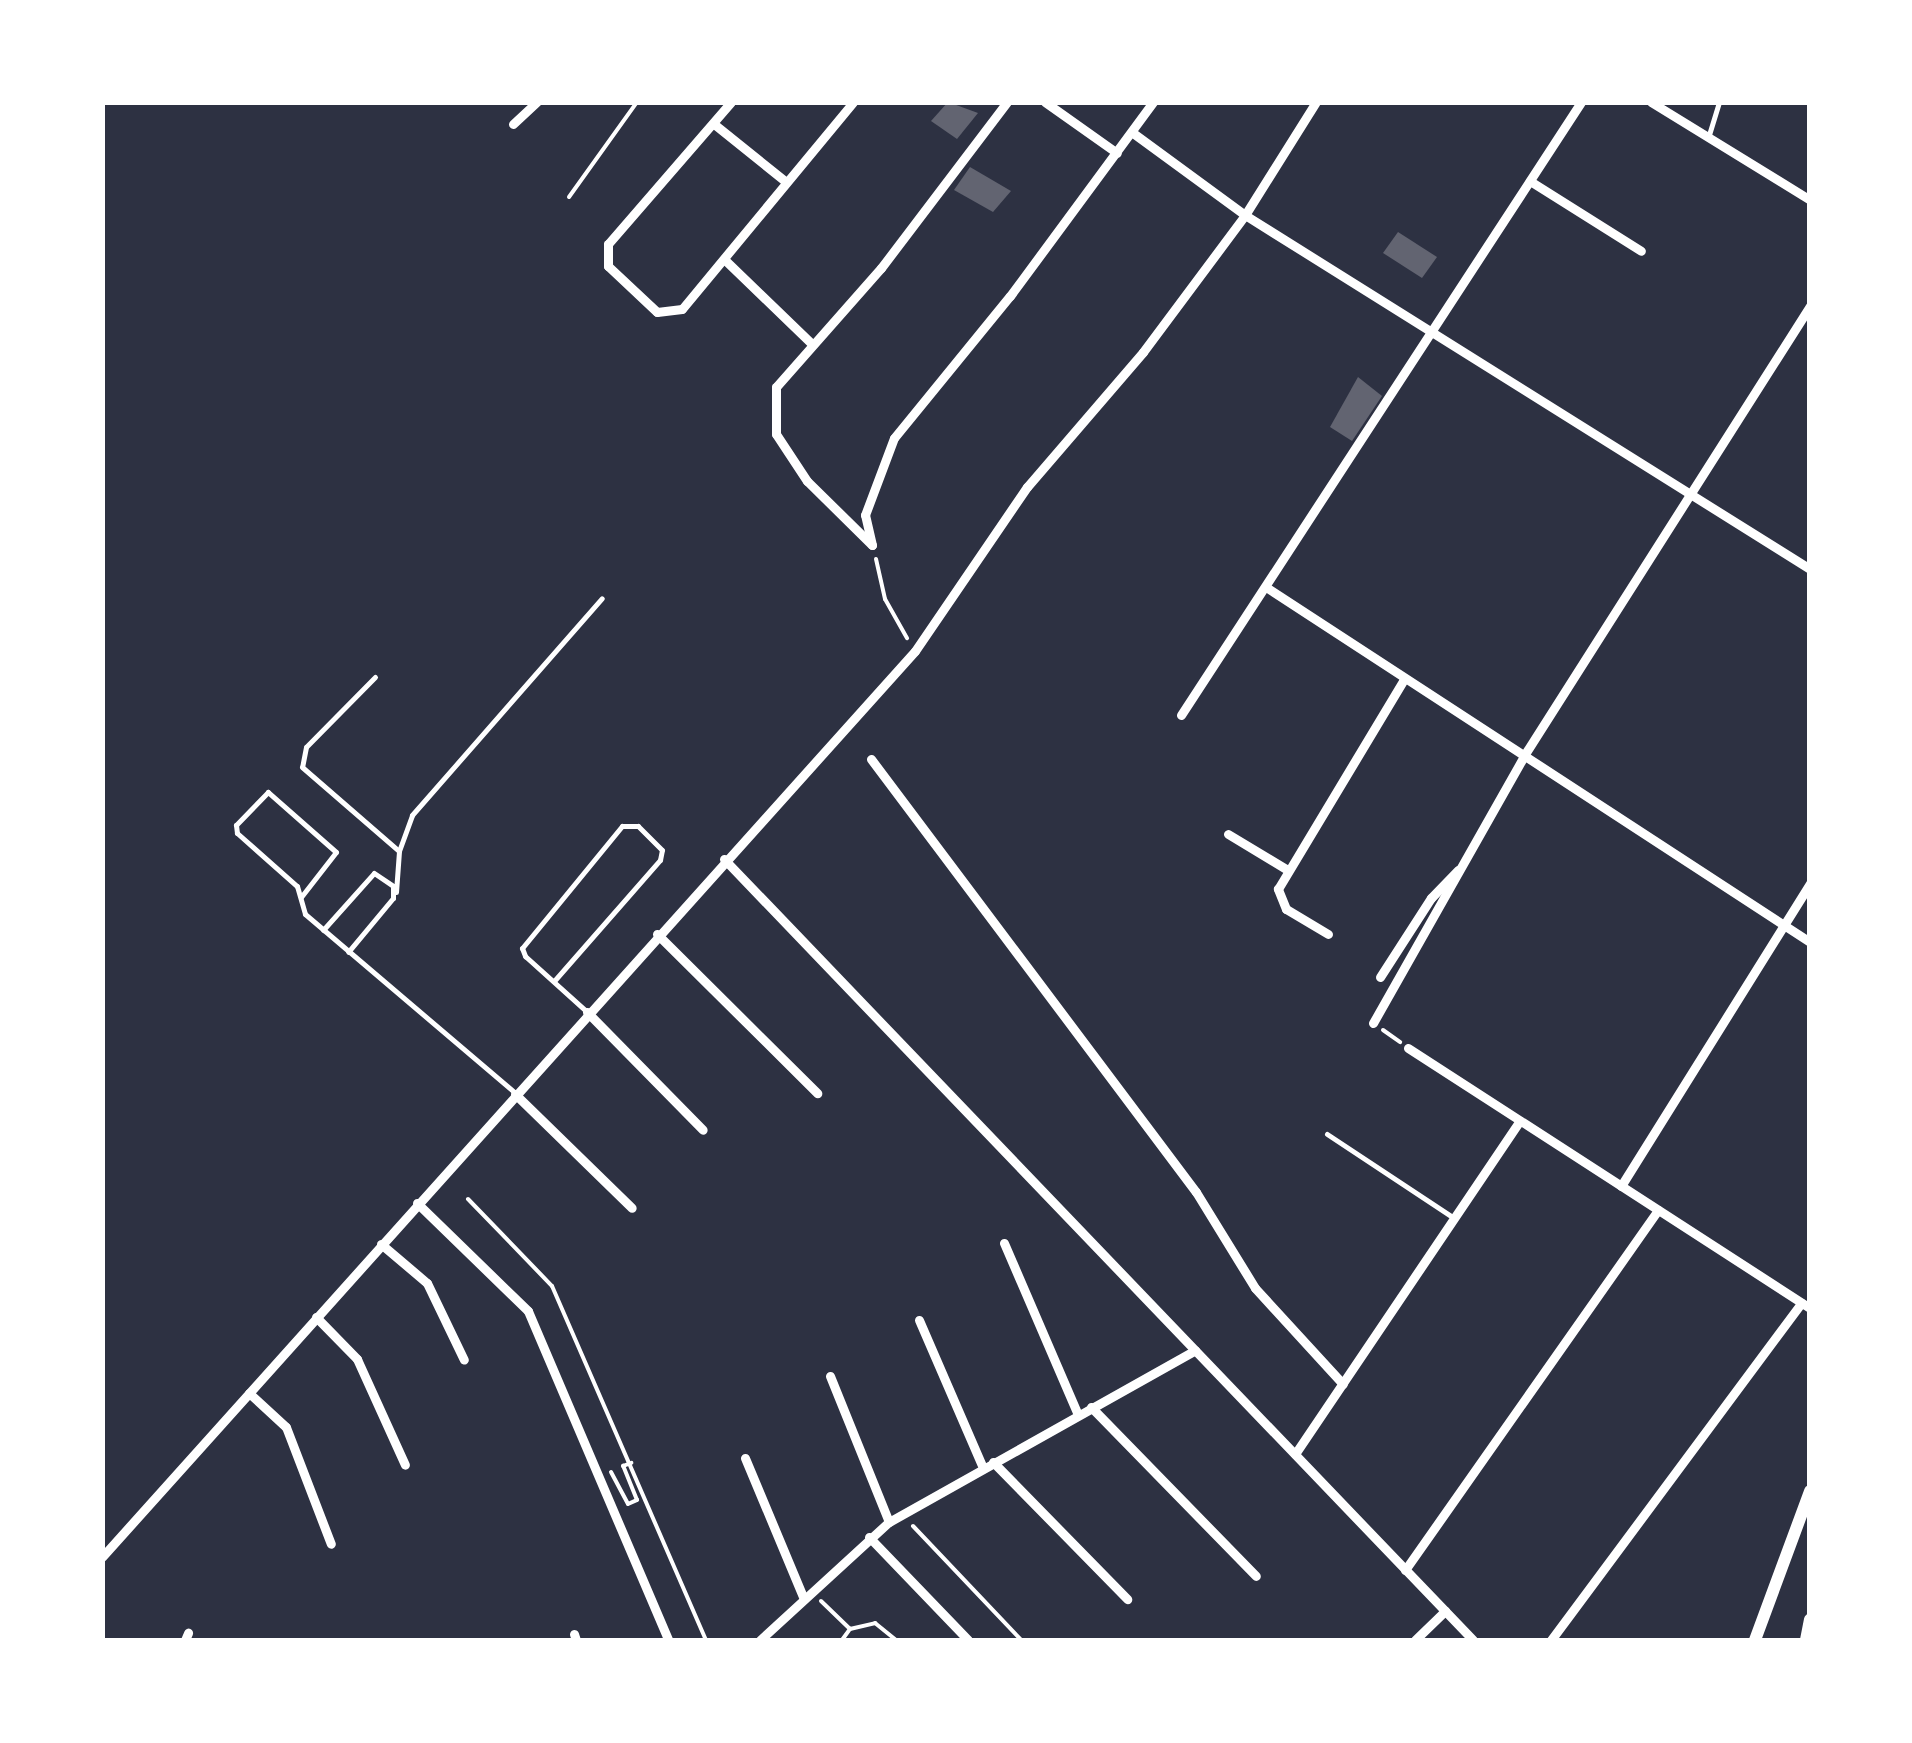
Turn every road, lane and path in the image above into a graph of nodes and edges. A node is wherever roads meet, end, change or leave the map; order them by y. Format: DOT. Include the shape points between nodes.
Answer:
graph roads {
  1 [pos="537,102"];
  2 [pos="637,102"];
  3 [pos="731,102"];
  4 [pos="852,102"];
  5 [pos="1007,102"];
  6 [pos="1046,102"];
  7 [pos="1153,102"];
  8 [pos="1316,102"];
  9 [pos="1582,102"];
  10 [pos="1651,102"];
  11 [pos="1718,102"];
  12 [pos="513,124"];
  13 [pos="714,124"];
  14 [pos="1133,132"];
  15 [pos="1708,138"];
  16 [pos="1117,153"];
  17 [pos="785,180"];
  18 [pos="1530,182"];
  19 [pos="569,197"];
  20 [pos="1810,200"];
  21 [pos="1245,216"];
  22 [pos="1641,250"];
  23 [pos="726,261"];
  24 [pos="1810,306"];
  25 [pos="1432,336"];
  26 [pos="810,342"];
  27 [pos="1690,494"];
  28 [pos="872,545"];
  29 [pos="1810,569"];
  30 [pos="1266,586"];
  31 [pos="602,598"];
  32 [pos="914,650"];
  33 [pos="375,677"];
  34 [pos="1404,680"];
  35 [pos="1180,714"];
  36 [pos="1525,754"];
  37 [pos="871,759"];
  38 [pos="1228,834"];
  39 [pos="399,852"];
  40 [pos="724,859"];
  41 [pos="1461,867"];
  42 [pos="1286,869"];
  43 [pos="1810,883"];
  44 [pos="396,892"];
  45 [pos="301,897"];
  46 [pos="1783,925"];
  47 [pos="323,930"];
  48 [pos="657,934"];
  49 [pos="1328,934"];
  50 [pos="1810,942"];
  51 [pos="348,952"];
  52 [pos="1380,977"];
  53 [pos="554,981"];
  54 [pos="587,1012"];
  55 [pos="1374,1023"];
  56 [pos="1408,1048"];
  57 [pos="818,1092"];
  58 [pos="515,1094"];
  59 [pos="1520,1121"];
  60 [pos="702,1130"];
  61 [pos="1327,1134"];
  62 [pos="1621,1186"];
  63 [pos="468,1198"];
  64 [pos="417,1203"];
  65 [pos="632,1208"];
  66 [pos="1658,1210"];
  67 [pos="1454,1218"];
  68 [pos="1004,1243"];
  69 [pos="381,1244"];
  70 [pos="1805,1306"];
  71 [pos="316,1318"];
  72 [pos="919,1320"];
  73 [pos="1194,1350"];
  74 [pos="464,1360"];
  75 [pos="830,1376"];
  76 [pos="1343,1384"];
  77 [pos="249,1394"];
  78 [pos="1092,1408"];
  79 [pos="1078,1414"];
  80 [pos="1295,1454"];
  81 [pos="744,1458"];
  82 [pos="994,1462"];
  83 [pos="631,1463"];
  84 [pos="405,1466"];
  85 [pos="983,1468"];
  86 [pos="597,1477"];
  87 [pos="1810,1491"];
  88 [pos="902,1515"];
  89 [pos="889,1522"];
  90 [pos="869,1537"];
  91 [pos="331,1544"];
  92 [pos="102,1557"];
  93 [pos="1406,1570"];
  94 [pos="1256,1576"];
  95 [pos="808,1595"];
  96 [pos="1127,1598"];
  97 [pos="1445,1611"];
  98 [pos="1810,1619"];
  99 [pos="850,1629"];
  100 [pos="668,1640"];
  101 [pos="706,1640"];
  102 [pos="760,1640"];
  103 [pos="842,1640"];
  104 [pos="896,1640"];
  105 [pos="968,1640"];
  106 [pos="1021,1640"];
  107 [pos="1415,1640"];
  108 [pos="1473,1640"];
  109 [pos="1552,1640"];
  110 [pos="1755,1640"];
  111 [pos="1806,1640"];
  1 -- 12 [label="street"];
  2 -- 19 [label="path"];
  3 -- 13 [label="street"];
  4 -- 17 [label="street"];
  5 -- 26 [label="street" via="881,268"];
  6 -- 16 [label="street"];
  7 -- 14 [label="street"];
  8 -- 21 [label="street"];
  9 -- 18 [label="street"];
  10 -- 15 [label="street"];
  11 -- 15 [label="lane"];
  13 -- 17 [label="street"];
  13 -- 23 [label="street" via="615,234 604,256 618,278 658,312 670,314"];
  14 -- 16 [label="street"];
  14 -- 21 [label="street"];
  15 -- 20 [label="street"];
  16 -- 28 [label="street" via="894,438 865,516"];
  17 -- 23 [label="street"];
  18 -- 22 [label="street"];
  18 -- 25 [label="street"];
  21 -- 25 [label="street"];
  21 -- 32 [label="street" via="1144,352 1027,487"];
  23 -- 26 [label="street"];
  24 -- 27 [label="street"];
  25 -- 27 [label="street"];
  25 -- 30 [label="street"];
  26 -- 28 [label="street" via="776,386 776,434 806,481"];
  27 -- 29 [label="street"];
  27 -- 36 [label="street"];
  28 -- 32 [label="path" via="885,598"];
  30 -- 34 [label="street"];
  30 -- 35 [label="street"];
  31 -- 39 [label="lane" via="429,792"];
  32 -- 40 [label="street"];
  33 -- 39 [label="lane" via="306,747 302,766"];
  34 -- 36 [label="street"];
  34 -- 42 [label="street"];
  36 -- 41 [label="street"];
  36 -- 46 [label="street"];
  37 -- 76 [label="street" via="1196,1192 1255,1288"];
  38 -- 42 [label="street"];
  39 -- 44 [label="lane"];
  40 -- 48 [label="street"];
  40 -- 73 [label="street"];
  41 -- 52 [label="street" via="1431,898"];
  41 -- 55 [label="street"];
  42 -- 49 [label="street" via="1278,900"];
  43 -- 46 [label="street"];
  44 -- 47 [label="lane" via="374,873"];
  44 -- 51 [label="lane"];
  45 -- 45 [label="lane" via="234,829 268,792 336,852"];
  45 -- 47 [label="lane" via="305,914"];
  46 -- 50 [label="street"];
  46 -- 62 [label="street"];
  47 -- 51 [label="lane"];
  48 -- 54 [label="street"];
  48 -- 57 [label="street"];
  51 -- 58 [label="lane"];
  53 -- 53 [label="lane" via="525,956 524,940 622,826 638,826 662,850 660,860"];
  53 -- 54 [label="lane"];
  54 -- 58 [label="street"];
  54 -- 60 [label="street"];
  55 -- 56 [label="path"];
  56 -- 59 [label="street"];
  58 -- 64 [label="street"];
  58 -- 65 [label="street"];
  59 -- 62 [label="street"];
  59 -- 67 [label="street"];
  61 -- 67 [label="lane"];
  62 -- 66 [label="street"];
  63 -- 83 [label="path" via="552,1286"];
  64 -- 69 [label="street"];
  64 -- 86 [label="street" via="520,1298"];
  66 -- 70 [label="street"];
  66 -- 93 [label="street"];
  67 -- 76 [label="street"];
  68 -- 79 [label="street"];
  69 -- 71 [label="street"];
  69 -- 74 [label="street" via="427,1283"];
  70 -- 109 [label="street"];
  71 -- 77 [label="street"];
  71 -- 84 [label="street" via="358,1359"];
  72 -- 85 [label="street"];
  73 -- 78 [label="street"];
  73 -- 80 [label="street"];
  75 -- 89 [label="street"];
  76 -- 80 [label="street"];
  77 -- 91 [label="street" via="286,1428"];
  77 -- 92 [label="street"];
  78 -- 79 [label="street"];
  78 -- 94 [label="street"];
  79 -- 82 [label="street"];
  80 -- 93 [label="street"];
  81 -- 95 [label="street"];
  82 -- 85 [label="street"];
  82 -- 96 [label="street"];
  83 -- 86 [label="path" via="623,1466 637,1500 628,1504 614,1470"];
  83 -- 101 [label="path"];
  85 -- 88 [label="street"];
  86 -- 100 [label="street"];
  87 -- 110 [label="main road"];
  88 -- 89 [label="street"];
  88 -- 106 [label="path"];
  89 -- 90 [label="street"];
  90 -- 95 [label="street"];
  90 -- 105 [label="street"];
  93 -- 97 [label="street"];
  95 -- 99 [label="path"];
  95 -- 102 [label="street"];
  97 -- 107 [label="street"];
  97 -- 108 [label="street"];
  98 -- 111 [label="main road"];
  99 -- 103 [label="path"];
  99 -- 104 [label="path" via="875,1623"];
}
